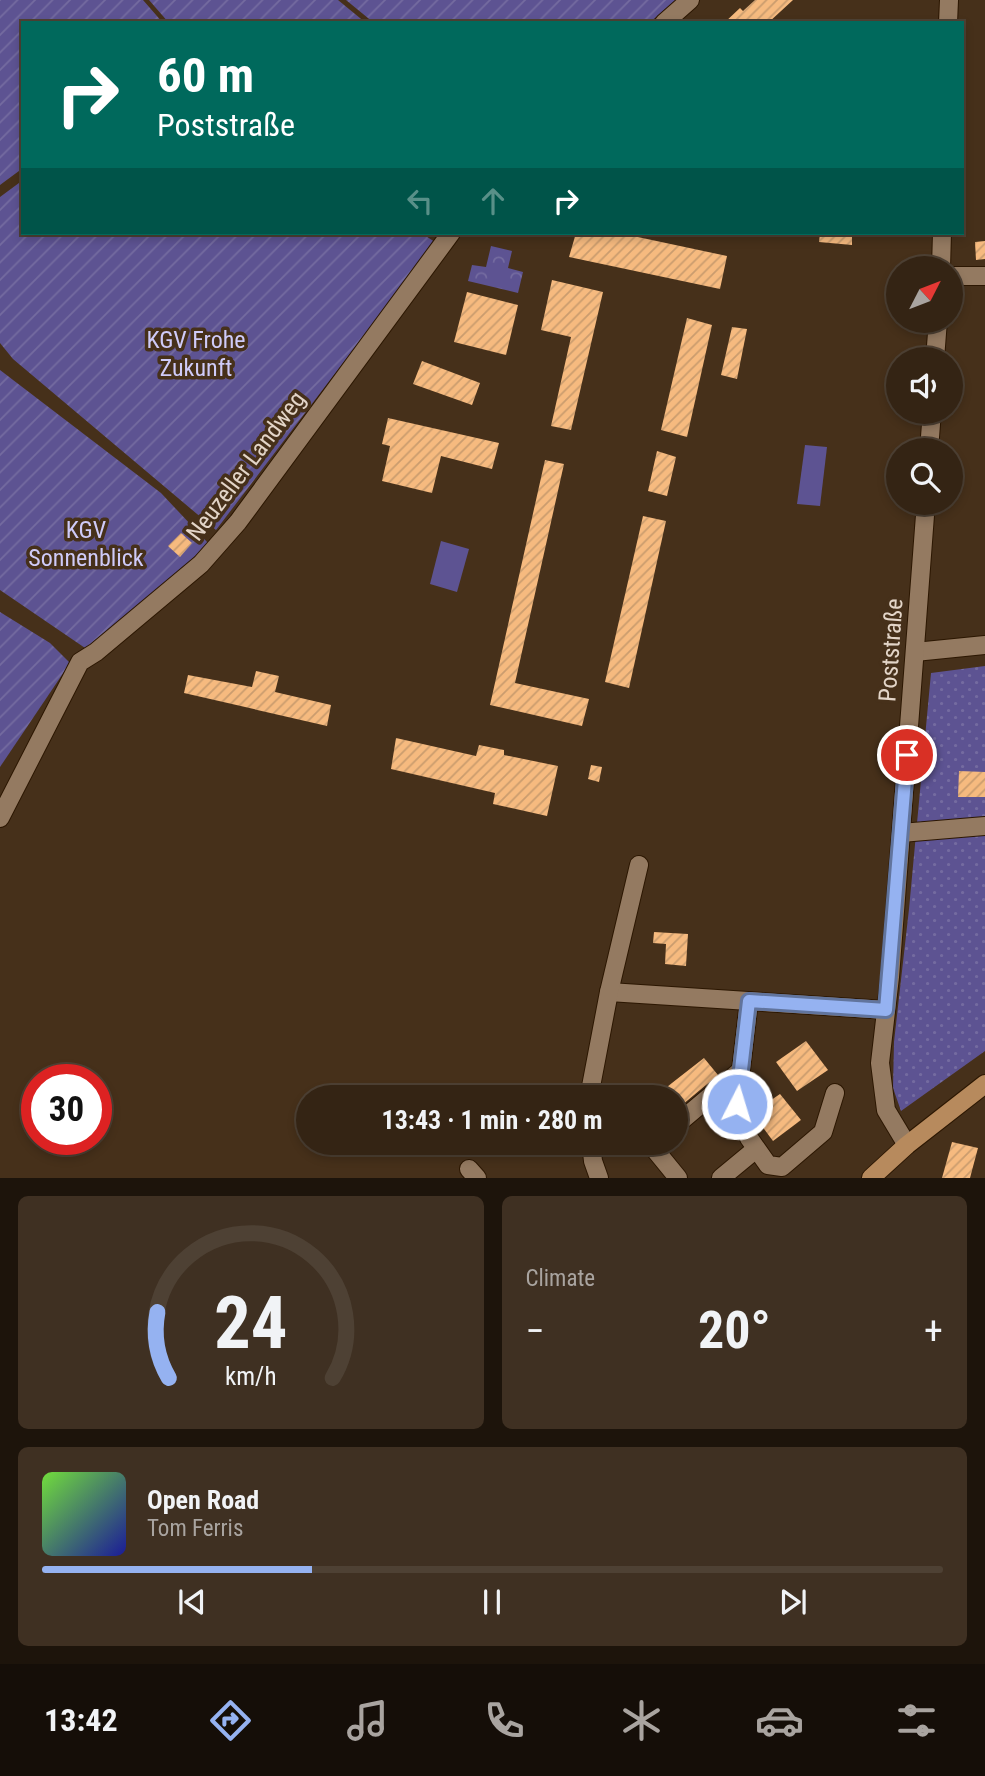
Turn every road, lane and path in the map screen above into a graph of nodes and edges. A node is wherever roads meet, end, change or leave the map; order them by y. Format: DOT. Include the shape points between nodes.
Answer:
graph roads {
  1 [pos="690,0"];
  2 [pos="949,0"];
  3 [pos="666,21"];
  4 [pos="948,21"];
  5 [pos="450,235"];
  6 [pos="942,235"];
  7 [pos="941,256"];
  8 [pos="963,276"];
  9 [pos="985,276"];
  10 [pos="925,515"];
  11 [pos="985,645"];
  12 [pos="915,652"];
  13 [pos="0,818"];
  14 [pos="985,826"];
  15 [pos="901,833"];
  16 [pos="639,864"];
  17 [pos="609,992"];
  18 [pos="749,1001"];
  19 [pos="886,1010"];
  20 [pos="739,1072"];
  21 [pos="985,1084"];
  22 [pos="591,1085"];
  23 [pos="835,1093"];
  24 [pos="688,1115"];
  25 [pos="907,1145"];
  26 [pos="756,1149"];
  27 [pos="592,1155"];
  28 [pos="659,1155"];
  29 [pos="598,1178"];
  30 [pos="678,1178"];
  31 [pos="721,1178"];
  32 [pos="871,1178"];
  1 -- 3 [label="street"];
  2 -- 4 [label="street"];
  5 -- 13 [label="street, Neuzeller Landweg" via="238,522 208,556 80,662"];
  6 -- 7 [label="street"];
  8 -- 9 [label="street"];
  10 -- 12 [label="street, Poststraße"];
  11 -- 12 [label="street"];
  12 -- 15 [label="street, Poststraße"];
  14 -- 15 [label="street"];
  15 -- 19 [label="street, Poststraße"];
  16 -- 17 [label="street"];
  17 -- 18 [label="street"];
  17 -- 22 [label="street"];
  18 -- 19 [label="street"];
  18 -- 20 [label="street"];
  19 -- 25 [label="street, Poststraße" via="880,1063 886,1110"];
  20 -- 24 [label="street"];
  20 -- 26 [label="street" via="737,1104"];
  21 -- 25 [label="main road"];
  23 -- 26 [label="street" via="823,1132 782,1167 768,1165"];
  25 -- 32 [label="main road"];
  26 -- 31 [label="street"];
  27 -- 29 [label="street"];
  28 -- 30 [label="street"];
}
